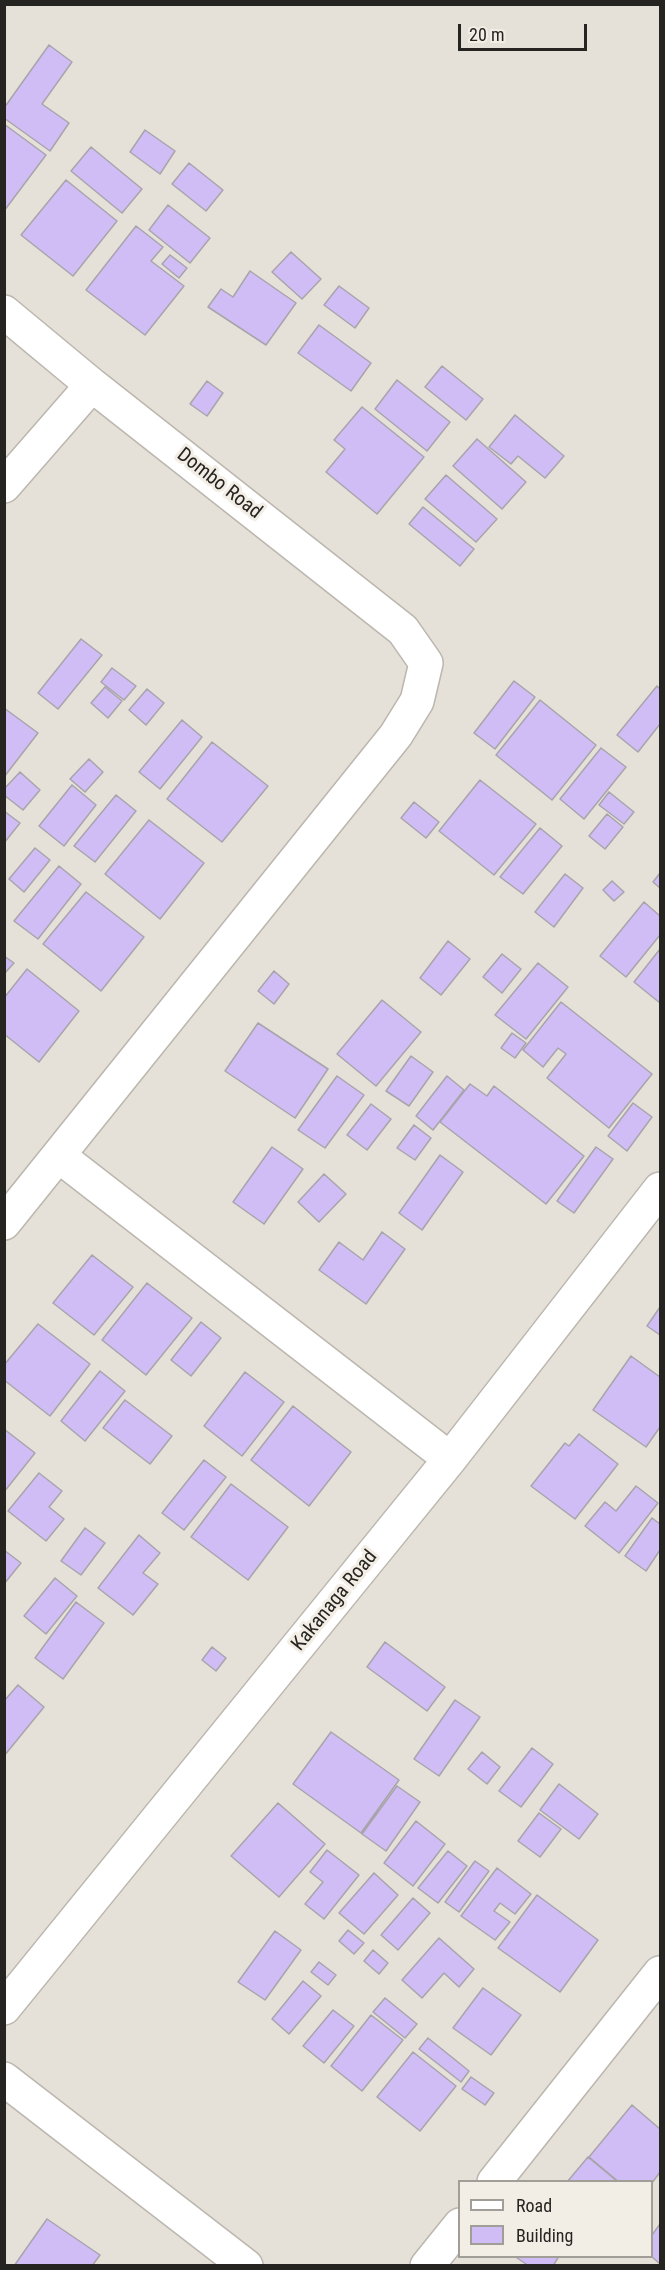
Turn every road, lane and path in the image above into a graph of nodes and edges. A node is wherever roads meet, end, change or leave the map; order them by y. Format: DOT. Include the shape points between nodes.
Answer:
graph roads {
  1 [pos="4,312"];
  2 [pos="92,385"];
  3 [pos="4,486"];
  4 [pos="59,1156"];
  5 [pos="660,1188"];
  6 [pos="4,1223"];
  7 [pos="450,1459"];
  8 [pos="660,1973"];
  9 [pos="4,2008"];
  10 [pos="4,2079"];
  11 [pos="495,2180"];
  12 [pos="458,2226"];
  13 [pos="246,2265"];
  14 [pos="427,2265"];
  1 -- 2 [label="street, Dombo Road"];
  2 -- 3 [label="street"];
  2 -- 4 [label="street, Dombo Road" via="403,630 426,663 417,701 396,735"];
  4 -- 6 [label="street"];
  4 -- 7 [label="street"];
  5 -- 7 [label="street, Kakanaga Road"];
  7 -- 9 [label="street, Kakanaga Road"];
  8 -- 11 [label="street"];
  10 -- 13 [label="street"];
  12 -- 14 [label="street"];
}
